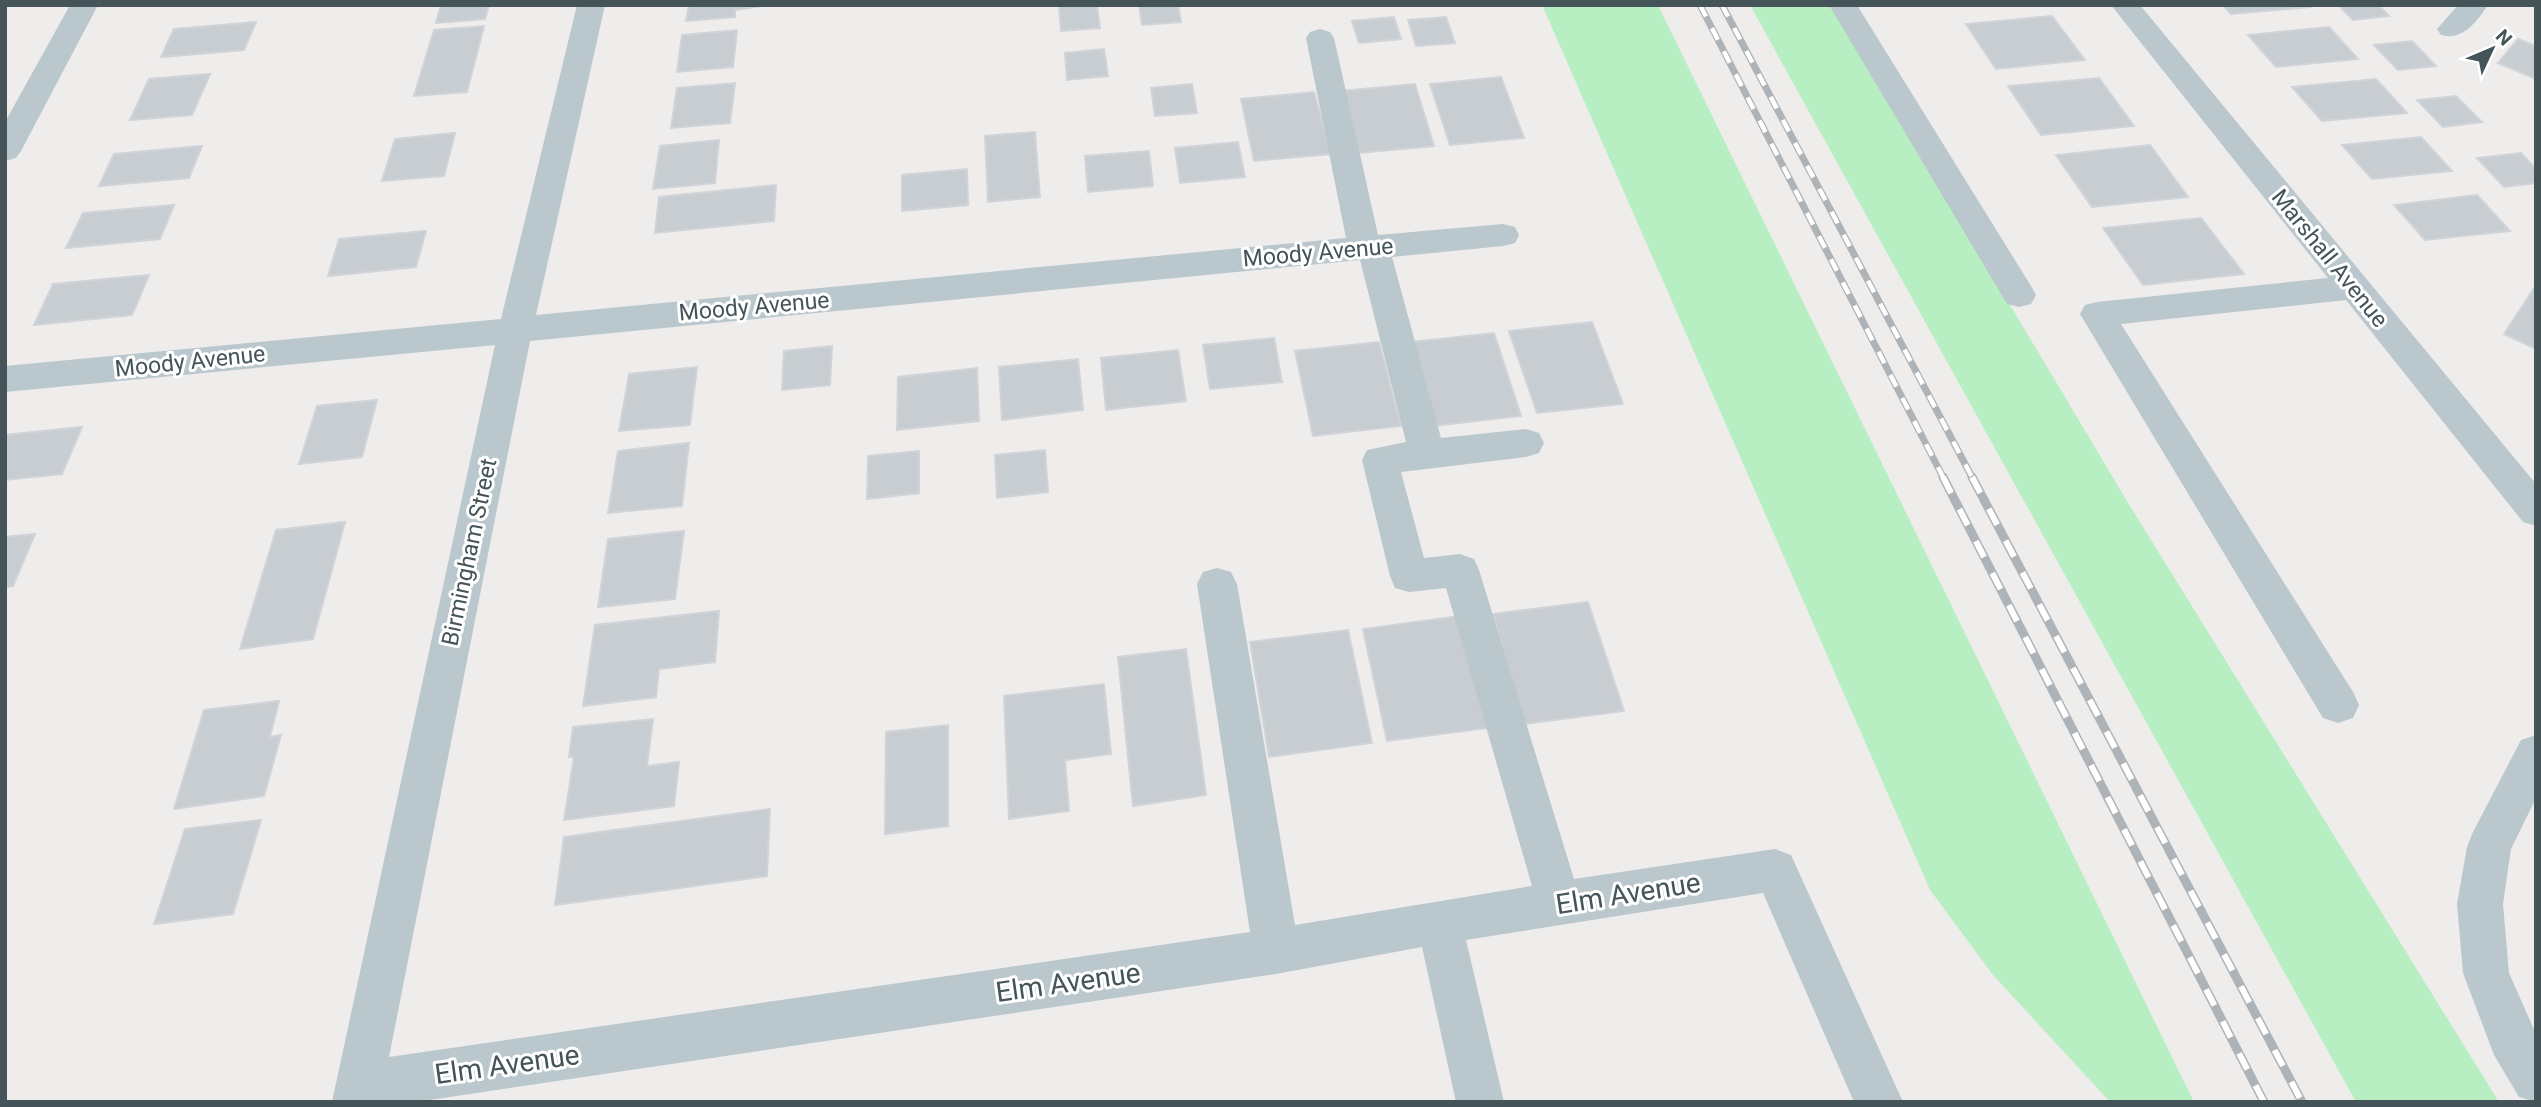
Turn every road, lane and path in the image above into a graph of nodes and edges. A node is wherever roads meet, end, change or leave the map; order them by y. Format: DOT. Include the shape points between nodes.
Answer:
graph roads {
  1 [pos="84,5"];
  2 [pos="591,5"];
  3 [pos="1843,5"];
  4 [pos="2125,5"];
  5 [pos="2474,5"];
  6 [pos="2451,29"];
  7 [pos="1320,38"];
  8 [pos="5,151"];
  9 [pos="1503,235"];
  10 [pos="1369,248"];
  11 [pos="2353,287"];
  12 [pos="2020,295"];
  13 [pos="515,329"];
  14 [pos="5,379"];
  15 [pos="1526,443"];
  16 [pos="1427,453"];
  17 [pos="2536,511"];
  18 [pos="1217,584"];
  19 [pos="2338,705"];
  20 [pos="2536,754"];
  21 [pos="1559,903"];
  22 [pos="1438,922"];
  23 [pos="1276,951"];
  24 [pos="2536,1080"];
  25 [pos="358,1094"];
  26 [pos="1480,1102"];
  27 [pos="1879,1102"];
  1 -- 8 [label="street"];
  2 -- 13 [label="street, Birmingham Street"];
  3 -- 12 [label="street"];
  4 -- 11 [label="street, Marshall Avenue"];
  5 -- 6 [label="street"];
  7 -- 10 [label="street"];
  9 -- 10 [label="street, Moody Avenue"];
  10 -- 13 [label="street, Moody Avenue"];
  10 -- 16 [label="street"];
  11 -- 17 [label="street, Marshall Avenue"];
  11 -- 19 [label="street" via="2097,314"];
  13 -- 14 [label="street, Moody Avenue"];
  13 -- 25 [label="street, Birmingham Street"];
  15 -- 16 [label="street"];
  16 -- 21 [label="street" via="1380,460 1409,576 1461,570"];
  18 -- 23 [label="street"];
  20 -- 24 [label="street" via="2490,848 2480,904 2486,972 2511,1038"];
  21 -- 22 [label="street, Elm Avenue"];
  21 -- 27 [label="street, Elm Avenue" via="1775,870"];
  22 -- 23 [label="street, Elm Avenue"];
  22 -- 26 [label="street"];
  23 -- 25 [label="street, Elm Avenue"];
}
